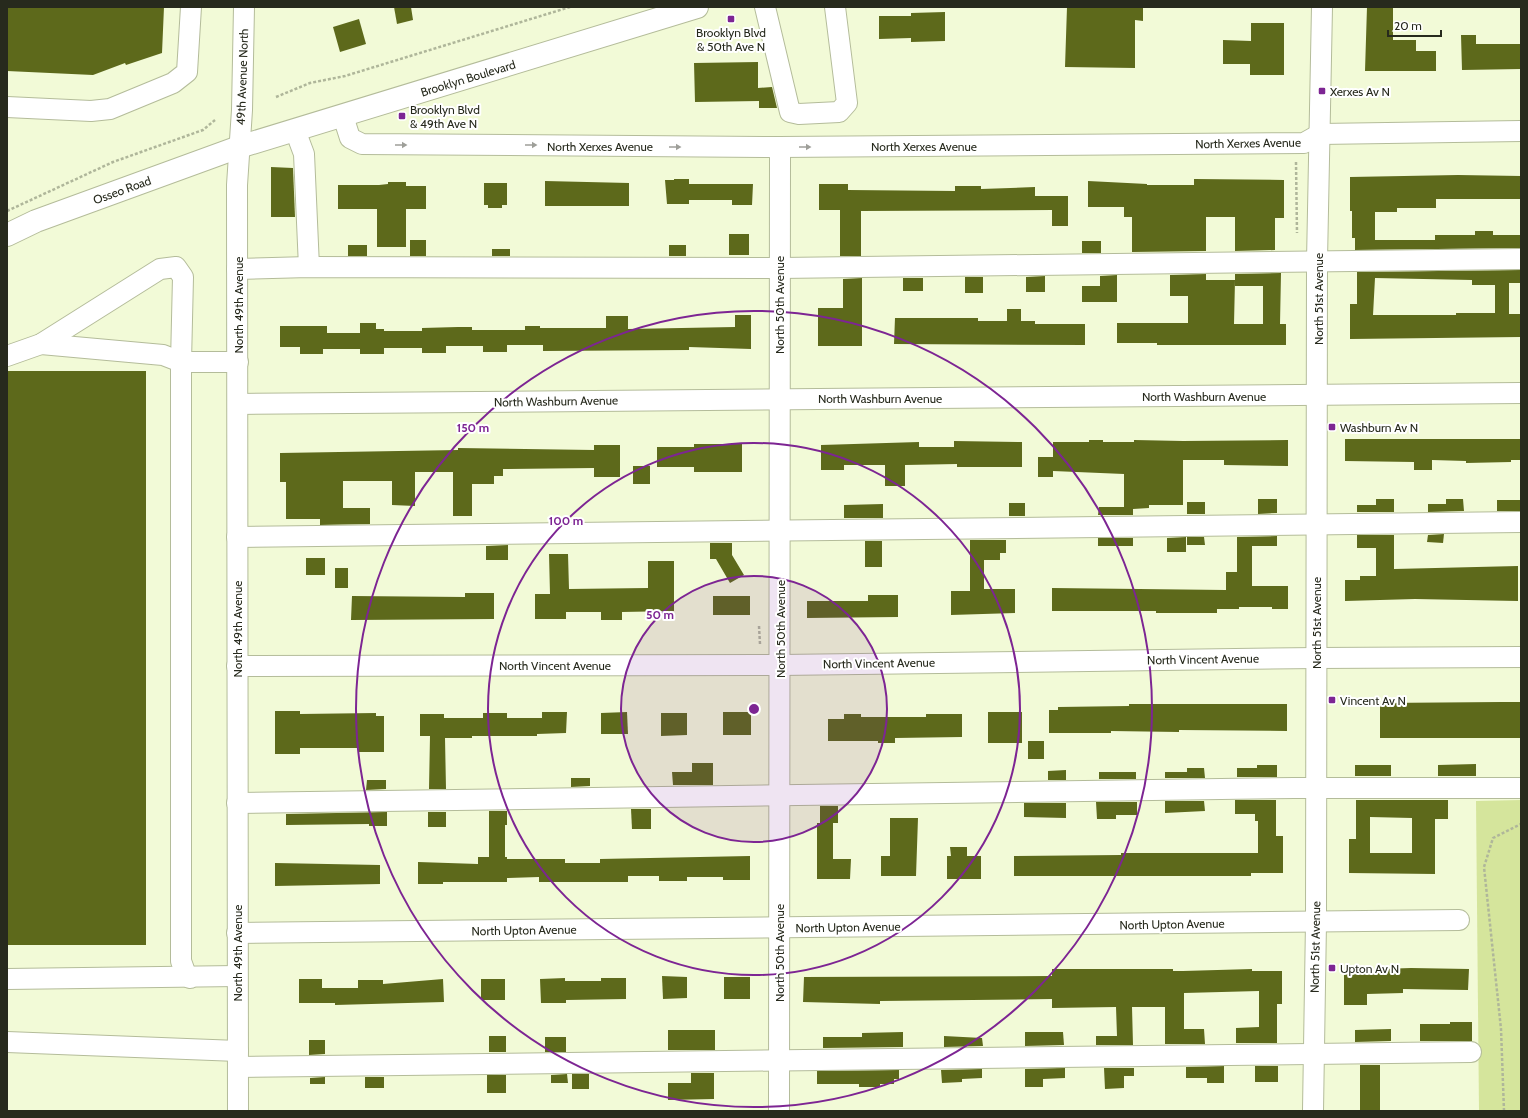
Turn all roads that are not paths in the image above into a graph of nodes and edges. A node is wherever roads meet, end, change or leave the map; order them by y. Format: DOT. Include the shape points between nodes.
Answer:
graph roads {
  1 [pos="191,7"];
  2 [pos="244,7"];
  3 [pos="697,7"];
  4 [pos="765,7"];
  5 [pos="835,7"];
  6 [pos="1322,7"];
  7 [pos="7,107"];
  8 [pos="343,116"];
  9 [pos="295,130"];
  10 [pos="1521,131"];
  11 [pos="1320,134"];
  12 [pos="239,147"];
  13 [pos="779,147"];
  14 [pos="7,235"];
  15 [pos="1521,259"];
  16 [pos="1317,261"];
  17 [pos="309,267"];
  18 [pos="780,268"];
  19 [pos="237,269"];
  20 [pos="41,344"];
  21 [pos="7,356"];
  22 [pos="180,362"];
  23 [pos="238,362"];
  24 [pos="1521,393"];
  25 [pos="1318,395"];
  26 [pos="779,398"];
  27 [pos="238,404"];
  28 [pos="1521,522"];
  29 [pos="1317,525"];
  30 [pos="780,530"];
  31 [pos="237,537"];
  32 [pos="1521,657"];
  33 [pos="1316,658"];
  34 [pos="780,665"];
  35 [pos="238,666"];
  36 [pos="1315,788"];
  37 [pos="1521,788"];
  38 [pos="780,795"];
  39 [pos="237,803"];
  40 [pos="1459,920"];
  41 [pos="1316,922"];
  42 [pos="778,928"];
  43 [pos="237,933"];
  44 [pos="237,976"];
  45 [pos="7,978"];
  46 [pos="190,978"];
  47 [pos="7,1042"];
  48 [pos="1471,1052"];
  49 [pos="1314,1053"];
  50 [pos="238,1059"];
  51 [pos="779,1061"];
  52 [pos="238,1111"];
  53 [pos="779,1111"];
  54 [pos="1313,1111"];
  1 -- 7 [label="street" via="187,72 173,83 110,109 90,111"];
  2 -- 12 [label="street, 49th Avenue North"];
  3 -- 8 [label="main road, Brooklyn Boulevard"];
  4 -- 5 [label="street" via="790,112 799,114 839,112 847,103"];
  6 -- 11 [label="street, North 51st Avenue"];
  8 -- 9 [label="main road, Brooklyn Boulevard"];
  8 -- 13 [label="street, North Xerxes Avenue, one-way" via="350,138 362,144"];
  9 -- 12 [label="main road, Brooklyn Boulevard"];
  9 -- 17 [label="street" via="304,154"];
  10 -- 11 [label="street, North Xerxes Avenue"];
  13 -- 11 [label="street, North Xerxes Avenue, one-way" via="1304,143"];
  11 -- 16 [label="street, North 51st Avenue"];
  12 -- 14 [label="main road, Osseo Road" via="36,221"];
  12 -- 19 [label="street, North 49th Avenue"];
  13 -- 18 [label="street, North 50th Avenue"];
  15 -- 16 [label="street"];
  16 -- 18 [label="street"];
  16 -- 25 [label="street, North 51st Avenue"];
  17 -- 18 [label="street"];
  17 -- 19 [label="street"];
  18 -- 26 [label="street, North 50th Avenue"];
  19 -- 23 [label="street, North 49th Avenue"];
  20 -- 21 [label="street"];
  20 -- 22 [label="street" via="163,356"];
  20 -- 22 [label="street" via="160,269 176,267 184,277"];
  22 -- 23 [label="street"];
  22 -- 46 [label="street" via="181,961"];
  23 -- 27 [label="street, North 49th Avenue"];
  24 -- 25 [label="street, North Washburn Avenue"];
  25 -- 26 [label="street, North Washburn Avenue"];
  25 -- 29 [label="street, North 51st Avenue"];
  26 -- 27 [label="street, North Washburn Avenue"];
  26 -- 30 [label="street, North 50th Avenue"];
  27 -- 31 [label="street, North 49th Avenue"];
  28 -- 29 [label="street"];
  29 -- 30 [label="street"];
  29 -- 33 [label="street, North 51st Avenue"];
  30 -- 31 [label="street"];
  30 -- 34 [label="street, North 50th Avenue"];
  31 -- 35 [label="street, North 49th Avenue"];
  32 -- 33 [label="street, North Vincent Avenue"];
  33 -- 34 [label="street, North Vincent Avenue"];
  33 -- 36 [label="street, North 51st Avenue"];
  34 -- 35 [label="street, North Vincent Avenue"];
  34 -- 38 [label="street, North 50th Avenue"];
  35 -- 39 [label="street, North 49th Avenue"];
  36 -- 37 [label="street"];
  36 -- 38 [label="street"];
  36 -- 41 [label="street, North 51st Avenue"];
  38 -- 39 [label="street"];
  38 -- 42 [label="street, North 50th Avenue"];
  39 -- 43 [label="street, North 49th Avenue"];
  40 -- 41 [label="street, North Upton Avenue"];
  41 -- 42 [label="street, North Upton Avenue"];
  41 -- 49 [label="street, North 51st Avenue"];
  42 -- 43 [label="street, North Upton Avenue"];
  42 -- 51 [label="street, North 50th Avenue"];
  43 -- 44 [label="street, North 49th Avenue"];
  44 -- 46 [label="street"];
  44 -- 50 [label="street, North 49th Avenue"];
  45 -- 46 [label="street"];
  47 -- 50 [label="street"];
  48 -- 49 [label="street"];
  49 -- 51 [label="street"];
  49 -- 54 [label="street, North 51st Avenue"];
  50 -- 51 [label="street"];
  50 -- 52 [label="street, North 49th Avenue"];
  51 -- 53 [label="street, North 50th Avenue"];
}
